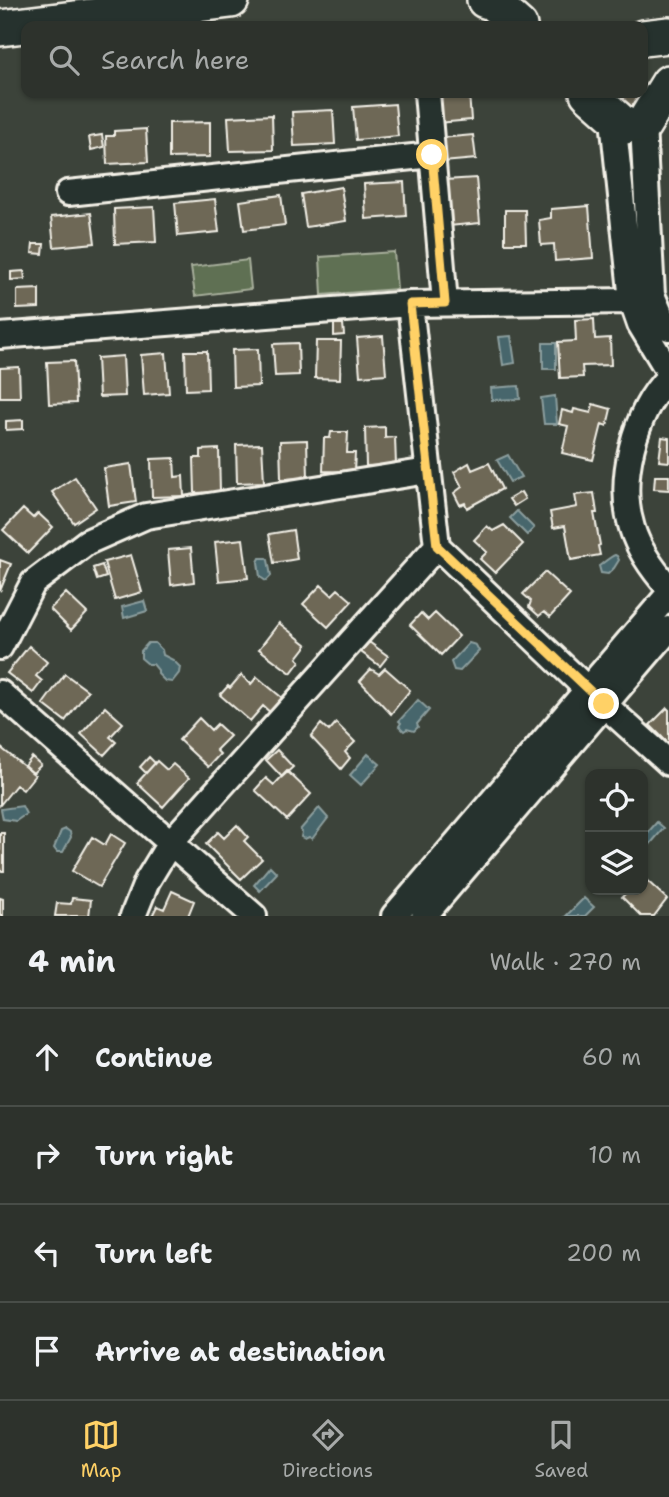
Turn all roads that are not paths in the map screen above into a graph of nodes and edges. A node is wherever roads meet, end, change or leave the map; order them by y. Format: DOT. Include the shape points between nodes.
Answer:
graph roads {
  1 [pos="231,0"];
  2 [pos="485,0"];
  3 [pos="58,21"];
  4 [pos="513,21"];
  5 [pos="21,25"];
  6 [pos="0,28"];
  7 [pos="669,35"];
  8 [pos="648,37"];
  9 [pos="669,83"];
  10 [pos="427,98"];
  11 [pos="595,98"];
  12 [pos="634,126"];
  13 [pos="432,155"];
  14 [pos="68,192"];
  15 [pos="651,293"];
  16 [pos="445,303"];
  17 [pos="410,304"];
  18 [pos="669,328"];
  19 [pos="0,336"];
  20 [pos="669,374"];
  21 [pos="428,471"];
  22 [pos="437,546"];
  23 [pos="669,587"];
  24 [pos="669,594"];
  25 [pos="669,629"];
  26 [pos="0,647"];
  27 [pos="0,693"];
  28 [pos="596,697"];
  29 [pos="669,763"];
  30 [pos="170,844"];
  31 [pos="133,916"];
  32 [pos="254,916"];
  33 [pos="394,916"];
  34 [pos="424,916"];
  1 -- 3 [label="highway"];
  2 -- 4 [label="highway"];
  5 -- 6 [label="highway"];
  7 -- 8 [label="highway"];
  9 -- 12 [label="highway"];
  10 -- 13 [label="street"];
  11 -- 12 [label="highway"];
  12 -- 15 [label="street"];
  13 -- 14 [label="street"];
  13 -- 16 [label="street"];
  15 -- 16 [label="street"];
  15 -- 18 [label="street"];
  15 -- 20 [label="street" via="640,324"];
  16 -- 17 [label="street"];
  17 -- 19 [label="street"];
  17 -- 21 [label="street"];
  20 -- 23 [label="street" via="639,423 629,458 626,495 643,555"];
  21 -- 22 [label="street"];
  21 -- 26 [label="street" via="146,516 87,542 33,583"];
  22 -- 28 [label="street"];
  22 -- 30 [label="street"];
  24 -- 28 [label="street"];
  25 -- 28 [label="street"];
  27 -- 30 [label="street"];
  28 -- 29 [label="street"];
  28 -- 33 [label="street"];
  28 -- 34 [label="street"];
  30 -- 31 [label="street"];
  30 -- 32 [label="street"];
}
